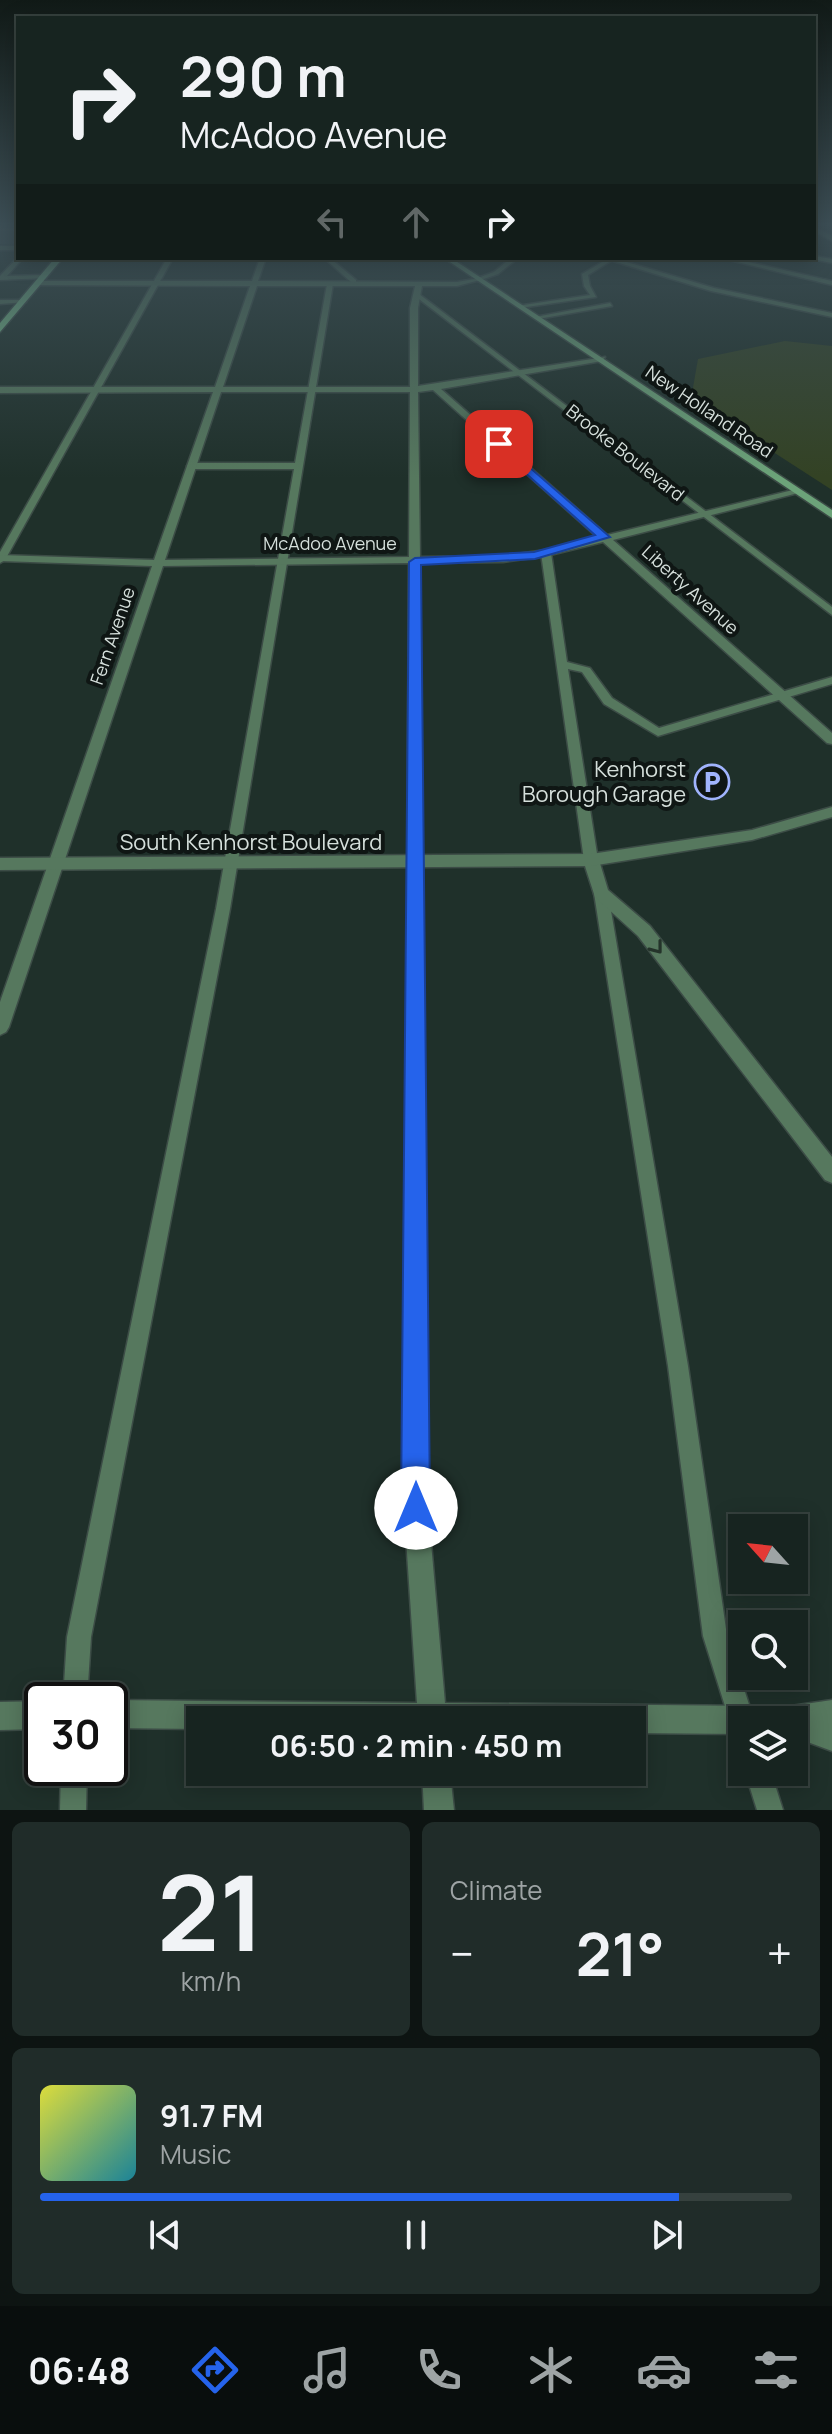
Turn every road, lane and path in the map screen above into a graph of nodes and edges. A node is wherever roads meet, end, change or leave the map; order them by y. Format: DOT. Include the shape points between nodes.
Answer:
graph roads {
  1 [pos="17,308"];
  2 [pos="141,308"];
  3 [pos="246,308"];
  4 [pos="326,308"];
  5 [pos="417,308"];
  6 [pos="441,308"];
  7 [pos="524,308"];
  8 [pos="589,308"];
  9 [pos="800,308"];
  10 [pos="832,315"];
  11 [pos="538,317"];
  12 [pos="0,329"];
  13 [pos="602,359"];
  14 [pos="521,373"];
  15 [pos="415,380"];
  16 [pos="436,388"];
  17 [pos="0,390"];
  18 [pos="95,390"];
  19 [pos="218,390"];
  20 [pos="313,390"];
  21 [pos="191,466"];
  22 [pos="300,466"];
  23 [pos="797,492"];
  24 [pos="704,514"];
  25 [pos="832,515"];
  26 [pos="604,537"];
  27 [pos="546,553"];
  28 [pos="1,559"];
  29 [pos="283,562"];
  30 [pos="415,562"];
  31 [pos="157,563"];
  32 [pos="832,612"];
  33 [pos="564,664"];
  34 [pos="832,680"];
  35 [pos="781,695"];
  36 [pos="832,740"];
  37 [pos="832,812"];
  38 [pos="591,860"];
  39 [pos="415,863"];
  40 [pos="0,864"];
  41 [pos="56,864"];
  42 [pos="229,864"];
  43 [pos="601,893"];
  44 [pos="0,1027"];
  45 [pos="832,1173"];
  46 [pos="76,1682"];
  47 [pos="431,1706"];
  48 [pos="741,1706"];
  49 [pos="128,1714"];
  50 [pos="832,1714"];
  51 [pos="24,1715"];
  52 [pos="186,1715"];
  53 [pos="0,1716"];
  54 [pos="646,1719"];
  55 [pos="808,1719"];
  56 [pos="728,1720"];
  57 [pos="808,1728"];
  58 [pos="832,1737"];
  59 [pos="74,1786"];
  60 [pos="437,1786"];
  61 [pos="762,1786"];
  62 [pos="73,1810"];
  63 [pos="439,1810"];
  64 [pos="770,1810"];
  1 -- 12 [label="main road"];
  2 -- 18 [label="lane"];
  3 -- 19 [label="street, Fern Avenue"];
  4 -- 20 [label="lane"];
  5 -- 15 [label="street"];
  6 -- 14 [label="lane, Brooke Boulevard"];
  7 -- 11 [label="main road, New Holland Road"];
  8 -- 11 [label="lane"];
  9 -- 10 [label="street"];
  11 -- 13 [label="main road, New Holland Road"];
  13 -- 14 [label="street"];
  13 -- 23 [label="main road, New Holland Road"];
  14 -- 16 [label="street"];
  14 -- 24 [label="lane, Brooke Boulevard"];
  15 -- 16 [label="street, Liberty Avenue"];
  15 -- 16 [label="street"];
  15 -- 20 [label="street"];
  15 -- 30 [label="street"];
  16 -- 26 [label="street, Liberty Avenue"];
  17 -- 18 [label="street"];
  18 -- 19 [label="street"];
  18 -- 28 [label="lane"];
  19 -- 20 [label="street"];
  19 -- 21 [label="street, Fern Avenue"];
  20 -- 22 [label="lane"];
  21 -- 22 [label="lane"];
  21 -- 31 [label="street, Fern Avenue"];
  22 -- 29 [label="lane"];
  23 -- 24 [label="street, McAdoo Avenue"];
  23 -- 25 [label="main road, New Holland Road"];
  24 -- 26 [label="street, McAdoo Avenue"];
  24 -- 32 [label="lane, Brooke Boulevard"];
  26 -- 27 [label="street, McAdoo Avenue"];
  26 -- 35 [label="street, Liberty Avenue"];
  27 -- 30 [label="street, McAdoo Avenue"];
  27 -- 33 [label="lane"];
  28 -- 31 [label="street, McAdoo Avenue"];
  29 -- 30 [label="street, McAdoo Avenue"];
  29 -- 31 [label="street, McAdoo Avenue"];
  29 -- 42 [label="lane"];
  30 -- 39 [label="street"];
  31 -- 41 [label="street, Fern Avenue"];
  33 -- 35 [label="lane" via="586,670 608,701 658,732"];
  33 -- 38 [label="lane"];
  34 -- 35 [label="lane"];
  35 -- 36 [label="street, Liberty Avenue"];
  37 -- 38 [label="street, South Kenhorst Boulevard" via="752,835"];
  38 -- 39 [label="street, South Kenhorst Boulevard"];
  38 -- 43 [label="street"];
  39 -- 42 [label="street, South Kenhorst Boulevard"];
  39 -- 47 [label="street" via="416,1508"];
  40 -- 41 [label="street, South Kenhorst Boulevard"];
  41 -- 42 [label="street, South Kenhorst Boulevard"];
  41 -- 44 [label="street, Fern Avenue"];
  42 -- 46 [label="lane" via="79,1637"];
  43 -- 45 [label="street, one-way" via="644,931"];
  43 -- 48 [label="lane" via="715,1636"];
  49 -- 52 [label="street"];
  50 -- 55 [label="street"];
  51 -- 53 [label="street"];
  54 -- 56 [label="street"];
  57 -- 58 [label="street"];
  59 -- 62 [label="lane"];
  60 -- 63 [label="street"];
  61 -- 64 [label="lane"];
}
